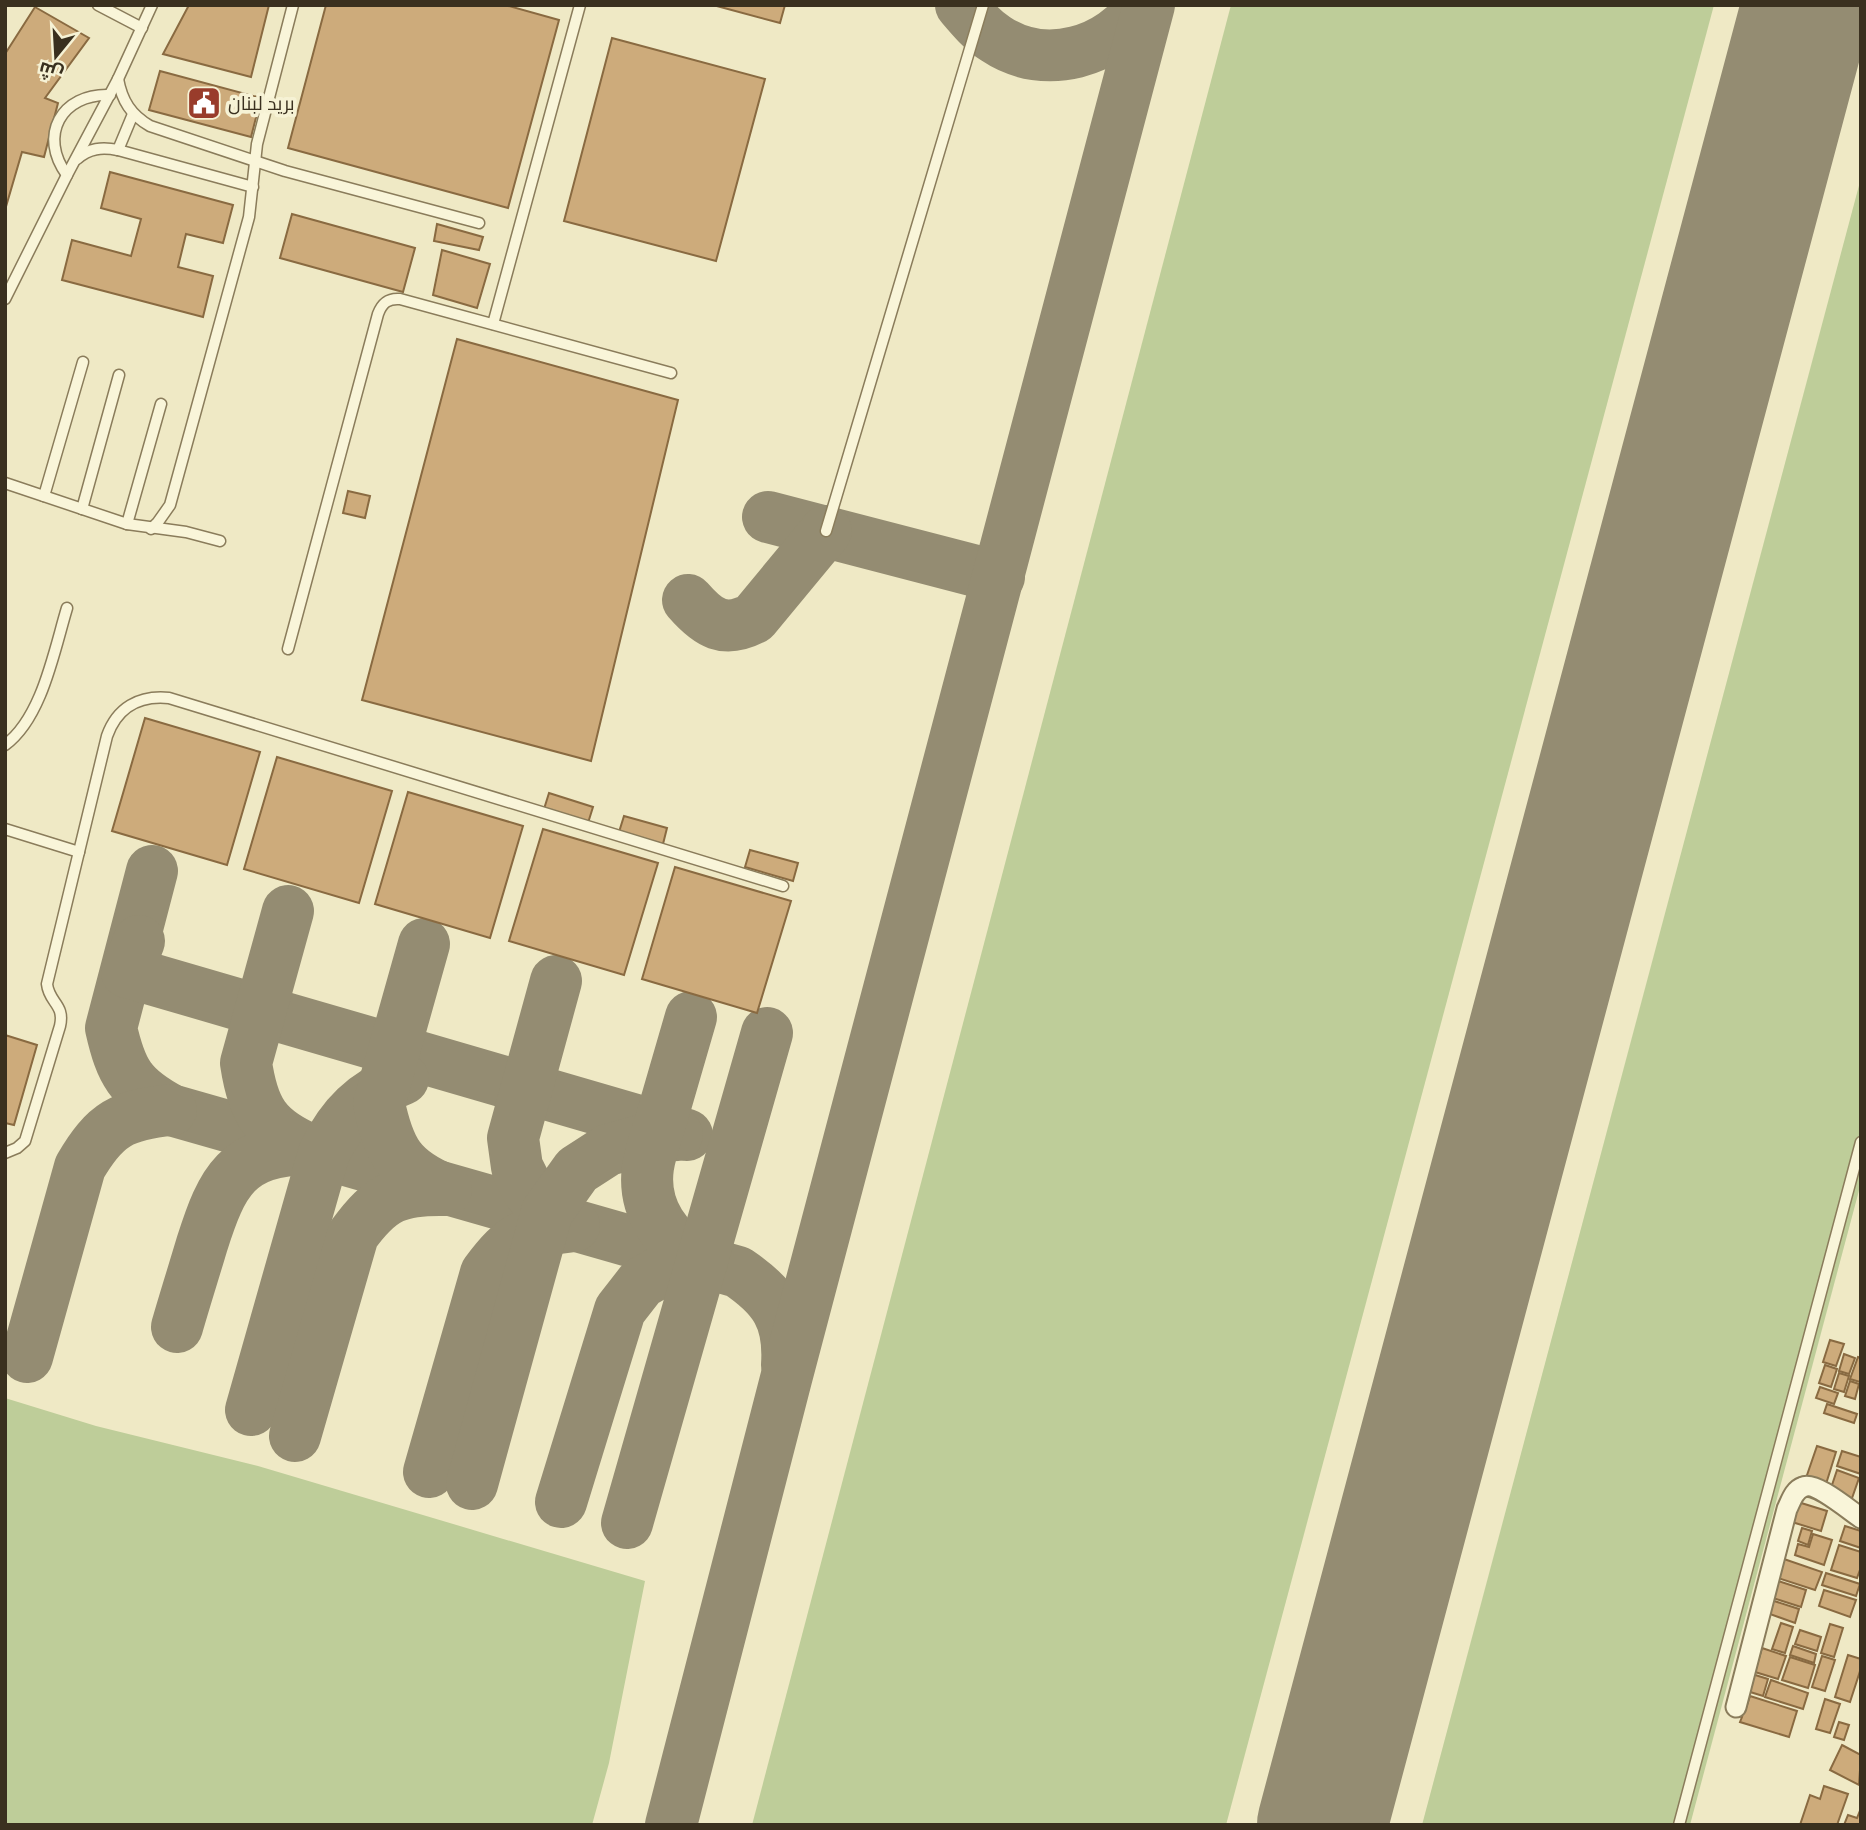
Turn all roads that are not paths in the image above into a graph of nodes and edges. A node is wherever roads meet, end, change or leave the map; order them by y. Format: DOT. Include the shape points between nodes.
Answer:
graph roads {
  1 [pos="98,5"];
  2 [pos="152,5"];
  3 [pos="293,5"];
  4 [pos="580,5"];
  5 [pos="983,5"];
  6 [pos="142,28"];
  7 [pos="118,79"];
  8 [pos="110,95"];
  9 [pos="133,114"];
  10 [pos="118,150"];
  11 [pos="255,159"];
  12 [pos="74,162"];
  13 [pos="66,175"];
  14 [pos="253,187"];
  15 [pos="479,223"];
  16 [pos="5,299"];
  17 [pos="493,324"];
  18 [pos="83,362"];
  19 [pos="671,373"];
  20 [pos="119,375"];
  21 [pos="161,404"];
  22 [pos="5,483"];
  23 [pos="44,496"];
  24 [pos="82,509"];
  25 [pos="127,524"];
  26 [pos="150,529"];
  27 [pos="826,531"];
  28 [pos="220,541"];
  29 [pos="67,608"];
  30 [pos="288,649"];
  31 [pos="5,745"];
  32 [pos="5,829"];
  33 [pos="79,852"];
  34 [pos="783,886"];
  35 [pos="1861,1142"];
  36 [pos="5,1153"];
  37 [pos="1861,1518"];
  38 [pos="1736,1707"];
  39 [pos="1679,1825"];
  1 -- 6 [label="lane"];
  2 -- 6 [label="lane"];
  3 -- 11 [label="lane"];
  4 -- 17 [label="lane"];
  5 -- 27 [label="lane"];
  6 -- 7 [label="lane"];
  7 -- 8 [label="lane"];
  7 -- 9 [label="lane"];
  8 -- 12 [label="lane"];
  8 -- 13 [label="lane" via="83,98 62,114 53,138 54,152"];
  9 -- 10 [label="lane"];
  9 -- 11 [label="lane" via="150,126"];
  10 -- 12 [label="lane" via="89,150"];
  10 -- 14 [label="lane"];
  11 -- 14 [label="lane"];
  11 -- 15 [label="lane"];
  12 -- 13 [label="lane"];
  13 -- 16 [label="lane"];
  14 -- 26 [label="lane" via="249,217 170,505"];
  17 -- 19 [label="lane"];
  17 -- 30 [label="lane" via="400,299 388,300 380,308"];
  18 -- 23 [label="lane"];
  20 -- 24 [label="lane"];
  21 -- 25 [label="lane"];
  22 -- 23 [label="lane"];
  23 -- 24 [label="lane"];
  24 -- 25 [label="lane"];
  25 -- 26 [label="lane"];
  26 -- 28 [label="lane"];
  29 -- 31 [label="lane" via="36,706 22,730"];
  32 -- 33 [label="lane"];
  33 -- 34 [label="lane" via="111,726 134,702 157,697"];
  33 -- 36 [label="lane" via="47,984 61,1013 60,1026 25,1141"];
  35 -- 39 [label="lane"];
  37 -- 38 [label="street" via="1813,1486 1806,1485 1794,1494"];
}
